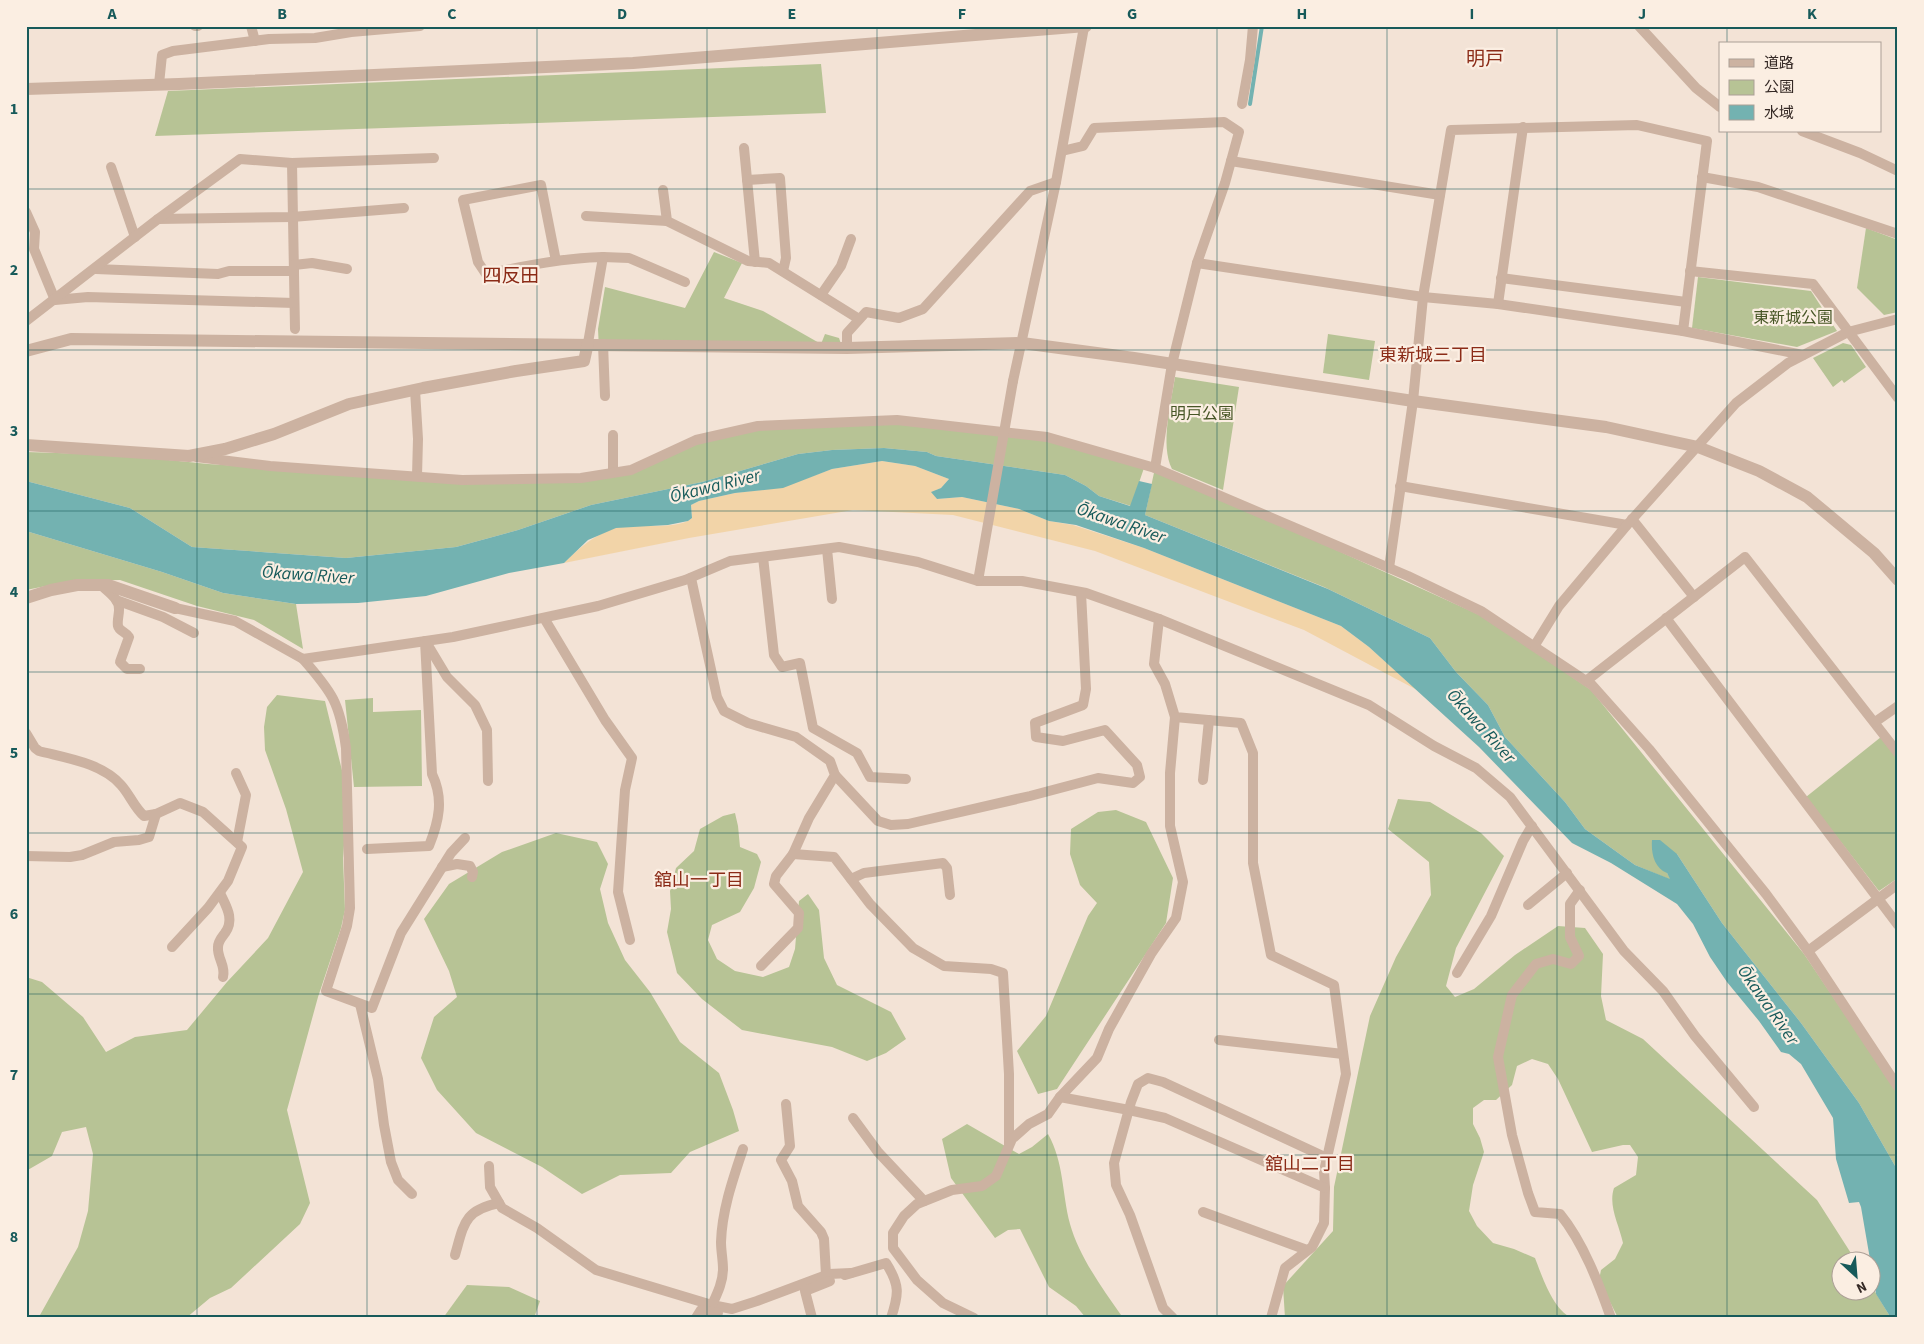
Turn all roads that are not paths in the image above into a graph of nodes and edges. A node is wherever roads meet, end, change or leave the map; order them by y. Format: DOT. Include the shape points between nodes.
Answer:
graph roads {
  1 [pos="251,26"];
  2 [pos="420,26"];
  3 [pos="1252,26"];
  4 [pos="1640,26"];
  5 [pos="1085,27"];
  6 [pos="255,41"];
  7 [pos="159,84"];
  8 [pos="26,88"];
  9 [pos="1242,104"];
  10 [pos="1719,106"];
  11 [pos="1523,127"];
  12 [pos="1805,132"];
  13 [pos="744,148"];
  14 [pos="1062,151"];
  15 [pos="434,158"];
  16 [pos="1231,161"];
  17 [pos="292,163"];
  18 [pos="111,166"];
  19 [pos="1898,170"];
  20 [pos="1702,177"];
  21 [pos="747,180"];
  22 [pos="1056,182"];
  23 [pos="663,190"];
  24 [pos="1440,195"];
  25 [pos="404,208"];
  26 [pos="26,212"];
  27 [pos="586,216"];
  28 [pos="292,217"];
  29 [pos="158,219"];
  30 [pos="667,221"];
  31 [pos="1898,234"];
  32 [pos="135,237"];
  33 [pos="851,239"];
  34 [pos="603,257"];
  35 [pos="556,261"];
  36 [pos="755,262"];
  37 [pos="1197,263"];
  38 [pos="294,268"];
  39 [pos="96,269"];
  40 [pos="347,269"];
  41 [pos="1690,271"];
  42 [pos="783,272"];
  43 [pos="1501,278"];
  44 [pos="685,282"];
  45 [pos="821,295"];
  46 [pos="1423,297"];
  47 [pos="55,300"];
  48 [pos="1686,302"];
  49 [pos="294,303"];
  50 [pos="1498,304"];
  51 [pos="859,319"];
  52 [pos="1898,319"];
  53 [pos="26,321"];
  54 [pos="295,329"];
  55 [pos="1683,331"];
  56 [pos="1848,332"];
  57 [pos="1022,343"];
  58 [pos="588,344"];
  59 [pos="603,344"];
  60 [pos="847,348"];
  61 [pos="26,351"];
  62 [pos="1803,355"];
  63 [pos="1172,364"];
  64 [pos="415,390"];
  65 [pos="605,396"];
  66 [pos="1898,398"];
  67 [pos="1413,401"];
  68 [pos="613,436"];
  69 [pos="26,445"];
  70 [pos="1698,448"];
  71 [pos="189,456"];
  72 [pos="1155,468"];
  73 [pos="613,472"];
  74 [pos="418,476"];
  75 [pos="1400,486"];
  76 [pos="1629,522"];
  77 [pos="826,549"];
  78 [pos="763,557"];
  79 [pos="1389,568"];
  80 [pos="691,578"];
  81 [pos="1898,580"];
  82 [pos="978,581"];
  83 [pos="101,585"];
  84 [pos="1081,593"];
  85 [pos="1694,597"];
  86 [pos="26,598"];
  87 [pos="832,599"];
  88 [pos="116,600"];
  89 [pos="176,608"];
  90 [pos="544,618"];
  91 [pos="1666,618"];
  92 [pos="1159,619"];
  93 [pos="194,633"];
  94 [pos="425,641"];
  95 [pos="1535,646"];
  96 [pos="303,659"];
  97 [pos="140,669"];
  98 [pos="1586,681"];
  99 [pos="1898,706"];
  100 [pos="1175,716"];
  101 [pos="1209,720"];
  102 [pos="1875,722"];
  103 [pos="26,734"];
  104 [pos="1898,753"];
  105 [pos="236,773"];
  106 [pos="835,775"];
  107 [pos="906,779"];
  108 [pos="1203,780"];
  109 [pos="488,781"];
  110 [pos="156,814"];
  111 [pos="1532,826"];
  112 [pos="465,838"];
  113 [pos="237,842"];
  114 [pos="367,849"];
  115 [pos="793,854"];
  116 [pos="26,856"];
  117 [pos="442,867"];
  118 [pos="1567,872"];
  119 [pos="472,877"];
  120 [pos="851,879"];
  121 [pos="1898,884"];
  122 [pos="1580,890"];
  123 [pos="220,892"];
  124 [pos="950,895"];
  125 [pos="1878,899"];
  126 [pos="1528,906"];
  127 [pos="1898,924"];
  128 [pos="630,940"];
  129 [pos="172,946"];
  130 [pos="1808,951"];
  131 [pos="760,966"];
  132 [pos="1457,973"];
  133 [pos="223,977"];
  134 [pos="360,1004"];
  135 [pos="1219,1040"];
  136 [pos="1343,1054"];
  137 [pos="1898,1087"];
  138 [pos="1060,1097"];
  139 [pos="786,1104"];
  140 [pos="1754,1107"];
  141 [pos="1128,1110"];
  142 [pos="853,1118"];
  143 [pos="1009,1145"];
  144 [pos="743,1149"];
  145 [pos="1327,1158"];
  146 [pos="489,1166"];
  147 [pos="1325,1188"];
  148 [pos="412,1194"];
  149 [pos="924,1201"];
  150 [pos="499,1203"];
  151 [pos="1203,1212"];
  152 [pos="1308,1250"];
  153 [pos="456,1254"];
  154 [pos="898,1255"];
  155 [pos="886,1263"];
  156 [pos="850,1273"];
  157 [pos="826,1275"];
  158 [pos="711,1312"];
  159 [pos="696,1318"];
  160 [pos="812,1318"];
  161 [pos="890,1318"];
  162 [pos="974,1318"];
  163 [pos="1174,1318"];
  164 [pos="1271,1318"];
  165 [pos="1611,1318"];
  1 -- 6 [label="street"];
  2 -- 6 [label="street"];
  3 -- 9 [label="street"];
  4 -- 10 [label="street" via="1696,88"];
  5 -- 7 [label="street" via="633,63"];
  5 -- 14 [label="street"];
  6 -- 7 [label="street" via="162,55"];
  7 -- 8 [label="street"];
  11 -- 20 [label="street" via="1637,125 1707,141"];
  11 -- 24 [label="street" via="1451,130"];
  11 -- 43 [label="street"];
  12 -- 19 [label="street"];
  13 -- 21 [label="street"];
  14 -- 16 [label="street" via="1083,146 1094,128 1224,122 1239,132"];
  14 -- 22 [label="street"];
  15 -- 17 [label="street"];
  16 -- 24 [label="street"];
  16 -- 37 [label="street"];
  17 -- 28 [label="street"];
  17 -- 29 [label="street" via="240,159"];
  18 -- 32 [label="street"];
  20 -- 31 [label="street" via="1758,187"];
  20 -- 41 [label="street"];
  21 -- 36 [label="street"];
  21 -- 42 [label="street" via="780,178 786,258"];
  22 -- 51 [label="street" via="1030,191 923,309 899,318 866,312"];
  22 -- 57 [label="street"];
  23 -- 30 [label="street"];
  24 -- 46 [label="street"];
  25 -- 28 [label="street"];
  26 -- 47 [label="street" via="35,232 34,249"];
  27 -- 30 [label="street"];
  28 -- 29 [label="street"];
  28 -- 38 [label="street"];
  29 -- 32 [label="street"];
  30 -- 36 [label="street" via="740,258"];
  32 -- 39 [label="street"];
  33 -- 45 [label="street" via="841,266"];
  34 -- 35 [label="street"];
  34 -- 44 [label="street" via="629,258"];
  34 -- 58 [label="street"];
  35 -- 35 [label="street" via="486,274 478,262 463,200 541,185"];
  36 -- 42 [label="street" via="769,263"];
  37 -- 46 [label="street"];
  37 -- 63 [label="street"];
  38 -- 39 [label="street" via="218,274"];
  38 -- 40 [label="street" via="312,263"];
  38 -- 49 [label="street"];
  39 -- 47 [label="street"];
  41 -- 48 [label="street"];
  41 -- 56 [label="street" via="1812,284"];
  42 -- 45 [label="street"];
  43 -- 48 [label="street"];
  43 -- 50 [label="street"];
  45 -- 51 [label="street"];
  46 -- 50 [label="street"];
  46 -- 67 [label="street"];
  47 -- 49 [label="street" via="88,297"];
  47 -- 53 [label="street"];
  48 -- 55 [label="street"];
  49 -- 54 [label="street"];
  50 -- 55 [label="street"];
  51 -- 60 [label="street" via="847,333"];
  52 -- 56 [label="street"];
  55 -- 62 [label="street"];
  56 -- 62 [label="street"];
  56 -- 66 [label="street"];
  57 -- 60 [label="street"];
  57 -- 63 [label="street"];
  57 -- 82 [label="street, bridge"];
  58 -- 59 [label="street"];
  58 -- 61 [label="street" via="71,339"];
  58 -- 64 [label="street" via="584,361"];
  59 -- 60 [label="street"];
  59 -- 65 [label="street"];
  62 -- 70 [label="street" via="1736,403"];
  63 -- 67 [label="street"];
  63 -- 72 [label="street"];
  64 -- 71 [label="street" via="349,404 274,434"];
  64 -- 74 [label="street"];
  67 -- 70 [label="street" via="1606,427"];
  67 -- 75 [label="street"];
  68 -- 73 [label="street"];
  69 -- 71 [label="street"];
  70 -- 76 [label="street"];
  70 -- 81 [label="street" via="1758,471 1807,497 1874,553"];
  71 -- 74 [label="street" via="270,466"];
  72 -- 73 [label="street" via="1047,437 897,420 758,426 696,440 630,470"];
  72 -- 79 [label="street"];
  73 -- 74 [label="street" via="581,478 466,480"];
  75 -- 76 [label="street"];
  75 -- 79 [label="street"];
  76 -- 85 [label="street"];
  76 -- 95 [label="street" via="1559,606"];
  77 -- 78 [label="street"];
  77 -- 82 [label="street" via="839,547 918,562"];
  77 -- 87 [label="street"];
  78 -- 80 [label="street" via="730,561"];
  78 -- 107 [label="street" via="774,655 782,667 800,663 813,728 857,754 870,776"];
  79 -- 95 [label="street" via="1481,611"];
  80 -- 90 [label="street" via="598,606"];
  80 -- 106 [label="street" via="717,697 724,711 796,737 830,761"];
  82 -- 84 [label="street" via="1022,581"];
  83 -- 86 [label="street" via="77,585"];
  83 -- 88 [label="street"];
  83 -- 89 [label="street"];
  84 -- 92 [label="street"];
  84 -- 106 [label="street" via="1086,689 1083,705 1035,723 1036,737 1063,741 1105,730 1137,764 1140,777 1133,783 1098,778 891,826 878,821"];
  85 -- 91 [label="street"];
  85 -- 102 [label="street" via="1745,557"];
  88 -- 93 [label="street" via="163,617"];
  88 -- 97 [label="street" via="120,606 118,626 129,637 120,662 127,669"];
  89 -- 96 [label="street" via="236,621"];
  90 -- 94 [label="street"];
  90 -- 128 [label="street" via="605,720 632,758 625,790 618,892"];
  91 -- 98 [label="street"];
  91 -- 125 [label="street"];
  92 -- 100 [label="street" via="1154,664 1165,684"];
  92 -- 111 [label="street" via="1369,705 1476,768 1510,798"];
  94 -- 96 [label="street"];
  94 -- 109 [label="street" via="447,678 476,705 487,730"];
  94 -- 114 [label="street" via="432,774 438,788 438,825 429,846"];
  95 -- 98 [label="street"];
  96 -- 134 [label="street" via="337,704 346,748 350,908 326,991"];
  98 -- 130 [label="street" via="1649,749"];
  99 -- 102 [label="street"];
  100 -- 101 [label="street"];
  100 -- 138 [label="street" via="1170,826 1183,882 1176,918 1150,954 1096,1058"];
  101 -- 108 [label="street"];
  101 -- 136 [label="street" via="1241,723 1252,753 1253,863 1271,955 1334,985"];
  102 -- 104 [label="street"];
  103 -- 110 [label="street" via="40,751 84,762 121,785 136,810 144,816"];
  105 -- 113 [label="street" via="246,795"];
  106 -- 115 [label="street" via="809,818"];
  110 -- 113 [label="street" via="180,803 203,812"];
  110 -- 116 [label="street" via="149,837 114,842 70,858"];
  111 -- 118 [label="street"];
  111 -- 132 [label="street" via="1491,916"];
  112 -- 117 [label="street"];
  113 -- 123 [label="street" via="242,847"];
  115 -- 120 [label="street" via="834,857"];
  115 -- 131 [label="street" via="776,876 774,884 800,914 798,928"];
  117 -- 119 [label="street" via="464,864 470,866"];
  117 -- 134 [label="street" via="401,933 372,1008"];
  118 -- 122 [label="street"];
  118 -- 126 [label="street"];
  120 -- 124 [label="street" via="864,873 943,864 947,868"];
  120 -- 143 [label="street" via="870,904 913,948 944,966 992,969 1003,973 1010,1074"];
  121 -- 125 [label="street"];
  122 -- 140 [label="street" via="1624,951 1664,991 1695,1036"];
  122 -- 165 [label="street" via="1570,904 1570,936 1579,956 1571,964 1553,959 1536,964 1512,996 1498,1057 1512,1135 1536,1212 1560,1214 1567,1223"];
  123 -- 129 [label="street"];
  123 -- 133 [label="street" via="230,917 229,927 218,944"];
  125 -- 127 [label="street"];
  125 -- 130 [label="street"];
  130 -- 137 [label="street"];
  134 -- 148 [label="street" via="378,1079 391,1162 398,1180"];
  135 -- 136 [label="street"];
  136 -- 145 [label="street" via="1346,1074"];
  138 -- 141 [label="street"];
  138 -- 143 [label="street" via="1048,1114 1029,1124"];
  139 -- 157 [label="street" via="790,1146 781,1160 792,1181 798,1206 824,1239"];
  141 -- 145 [label="street" via="1138,1084 1148,1078 1164,1082"];
  141 -- 147 [label="street" via="1165,1118"];
  141 -- 163 [label="street" via="1114,1163 1116,1185 1163,1308"];
  142 -- 149 [label="street" via="878,1152"];
  143 -- 149 [label="street" via="996,1176 982,1186 952,1190"];
  144 -- 158 [label="street" via="725,1214 721,1242 723,1271"];
  145 -- 147 [label="street"];
  146 -- 150 [label="street" via="490,1187"];
  147 -- 152 [label="street" via="1324,1223"];
  149 -- 154 [label="street" via="904,1216 893,1233 893,1248"];
  150 -- 153 [label="street" via="485,1206 469,1218 463,1227"];
  150 -- 158 [label="street" via="596,1270"];
  151 -- 152 [label="street"];
  152 -- 164 [label="street" via="1285,1268"];
  154 -- 155 [label="street"];
  154 -- 162 [label="street" via="917,1280 943,1303"];
  155 -- 156 [label="street"];
  155 -- 161 [label="street" via="897,1283 897,1300"];
  156 -- 157 [label="street"];
  156 -- 160 [label="street" via="805,1291"];
  157 -- 158 [label="street" via="732,1309 733,1312 727,1315"];
  158 -- 159 [label="street" via="701,1310"];
}
